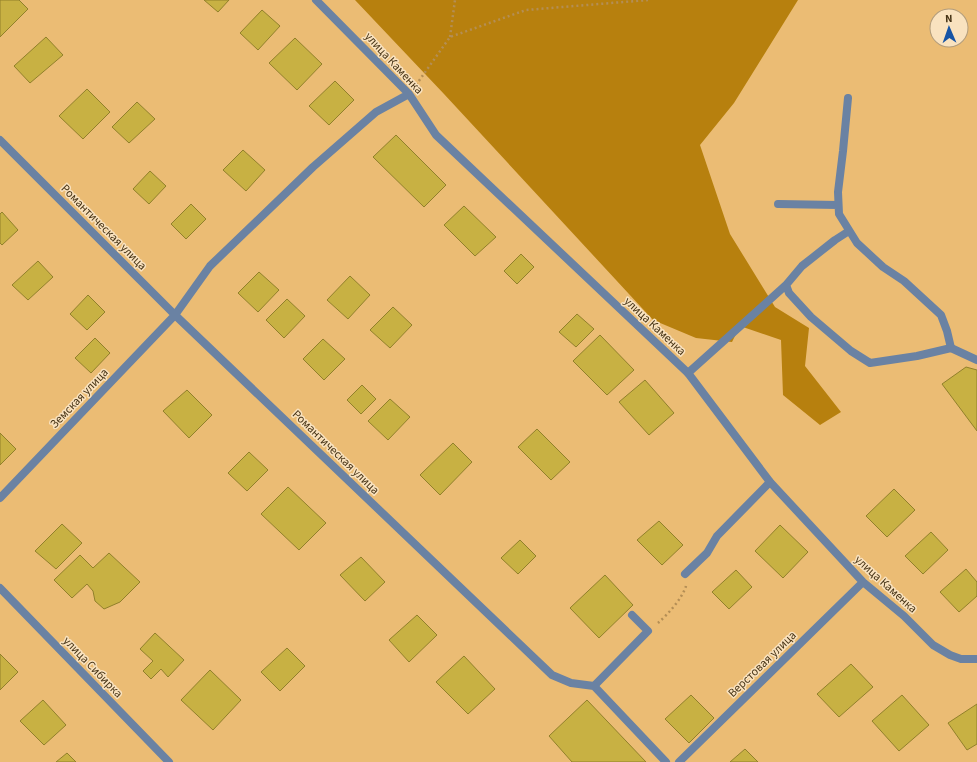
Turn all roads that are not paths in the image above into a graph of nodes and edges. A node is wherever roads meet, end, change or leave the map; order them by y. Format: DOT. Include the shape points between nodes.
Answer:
graph roads {
  1 [pos="316,0"];
  2 [pos="409,94"];
  3 [pos="848,98"];
  4 [pos="0,140"];
  5 [pos="778,204"];
  6 [pos="838,205"];
  7 [pos="849,231"];
  8 [pos="786,285"];
  9 [pos="175,315"];
  10 [pos="951,348"];
  11 [pos="977,360"];
  12 [pos="688,373"];
  13 [pos="770,482"];
  14 [pos="0,498"];
  15 [pos="685,574"];
  16 [pos="863,582"];
  17 [pos="0,588"];
  18 [pos="632,616"];
  19 [pos="977,659"];
  20 [pos="594,686"];
  21 [pos="169,762"];
  22 [pos="666,762"];
  23 [pos="679,762"];
  1 -- 2 [label="street, улица Каменка"];
  2 -- 9 [label="street, Земская улица" via="376,112 313,167 210,266"];
  2 -- 12 [label="street, улица Каменка" via="436,136"];
  3 -- 6 [label="street"];
  4 -- 9 [label="street, Романтическая улица"];
  5 -- 6 [label="street"];
  6 -- 7 [label="street" via="839,214"];
  7 -- 8 [label="street" via="802,266"];
  7 -- 10 [label="street" via="857,243 904,281 940,315"];
  8 -- 10 [label="street" via="789,294 811,318 870,363"];
  8 -- 12 [label="street"];
  9 -- 14 [label="street, Земская улица"];
  9 -- 20 [label="street, Романтическая улица" via="552,675 571,683"];
  10 -- 11 [label="street"];
  12 -- 13 [label="street, улица Каменка"];
  13 -- 15 [label="street" via="717,536 707,553"];
  13 -- 16 [label="street, улица Каменка"];
  16 -- 19 [label="street, улица Каменка" via="933,644 961,659"];
  16 -- 23 [label="street, Верстовая улица"];
  17 -- 21 [label="street, улица Сибирка"];
  18 -- 20 [label="street" via="648,631"];
  20 -- 22 [label="street"];
}
